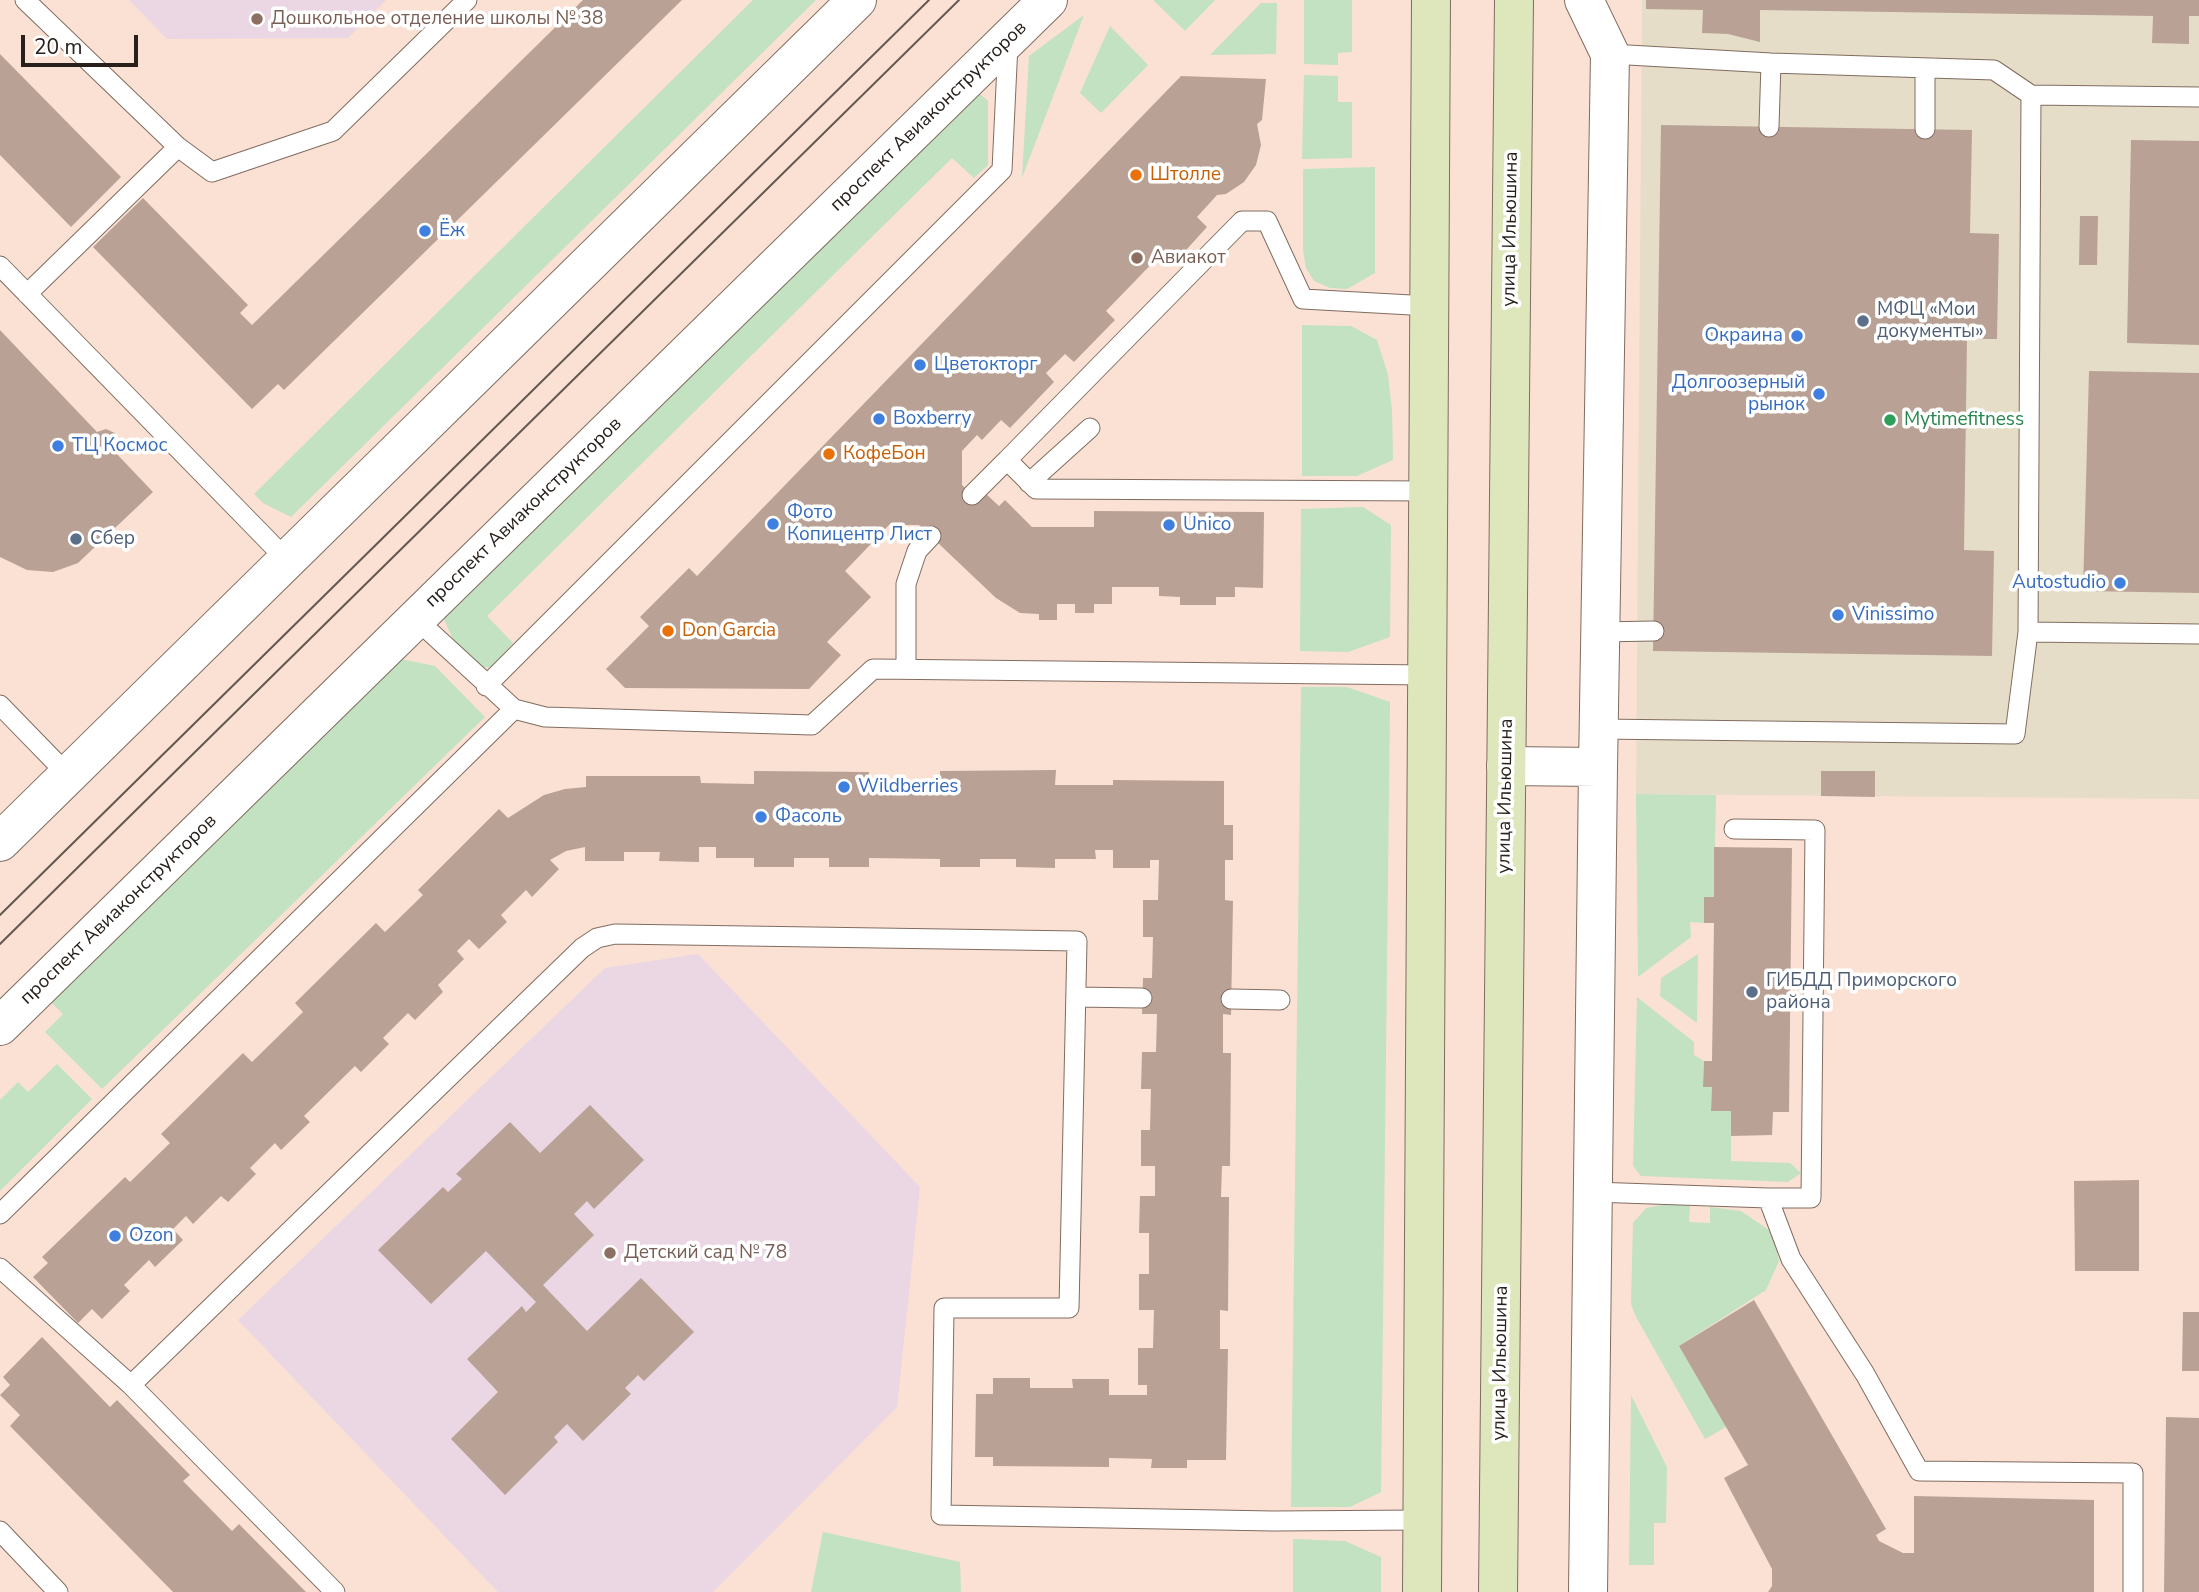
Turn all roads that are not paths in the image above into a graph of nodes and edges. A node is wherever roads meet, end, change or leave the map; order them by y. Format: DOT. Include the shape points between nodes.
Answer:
graph roads {
  1 [pos="25,0"];
  2 [pos="467,0"];
  3 [pos="857,0"];
  4 [pos="1048,0"];
  5 [pos="1431,0"];
  6 [pos="1514,0"];
  7 [pos="1584,0"];
  8 [pos="1009,39"];
  9 [pos="1610,54"];
  10 [pos="1771,63"];
  11 [pos="1926,68"];
  12 [pos="2031,95"];
  13 [pos="2199,97"];
  14 [pos="1769,127"];
  15 [pos="1925,129"];
  16 [pos="178,147"];
  17 [pos="0,266"];
  18 [pos="27,294"];
  19 [pos="1429,306"];
  20 [pos="1090,428"];
  21 [pos="1007,460"];
  22 [pos="1029,483"];
  23 [pos="1428,491"];
  24 [pos="972,495"];
  25 [pos="931,536"];
  26 [pos="287,560"];
  27 [pos="416,619"];
  28 [pos="1654,631"];
  29 [pos="1600,632"];
  30 [pos="2028,632"];
  31 [pos="2199,634"];
  32 [pos="906,669"];
  33 [pos="1427,674"];
  34 [pos="485,686"];
  35 [pos="0,705"];
  36 [pos="513,709"];
  37 [pos="1598,729"];
  38 [pos="1506,766"];
  39 [pos="1598,767"];
  40 [pos="68,775"];
  41 [pos="1734,829"];
  42 [pos="0,842"];
  43 [pos="1076,997"];
  44 [pos="1142,998"];
  45 [pos="1231,999"];
  46 [pos="1280,1000"];
  47 [pos="0,1026"];
  48 [pos="1593,1192"];
  49 [pos="1768,1198"];
  50 [pos="0,1214"];
  51 [pos="0,1268"];
  52 [pos="131,1385"];
  53 [pos="1423,1520"];
  54 [pos="0,1531"];
  55 [pos="58,1592"];
  56 [pos="335,1592"];
  57 [pos="1422,1592"];
  58 [pos="1498,1592"];
  59 [pos="1588,1592"];
  60 [pos="2133,1592"];
  1 -- 16 [label="lane"];
  2 -- 16 [label="lane" via="333,131 212,172"];
  3 -- 26 [label="street"];
  4 -- 8 [label="street, проспект Авиаконструкторов"];
  5 -- 19 [label="main road"];
  6 -- 38 [label="main road, улица Ильюшина"];
  7 -- 9 [label="street"];
  8 -- 27 [label="street, проспект Авиаконструкторов"];
  8 -- 34 [label="lane" via="1002,170"];
  9 -- 10 [label="lane"];
  9 -- 29 [label="street"];
  10 -- 11 [label="lane"];
  10 -- 14 [label="lane"];
  11 -- 12 [label="lane" via="1994,70"];
  11 -- 15 [label="lane"];
  12 -- 13 [label="lane"];
  12 -- 30 [label="lane"];
  16 -- 18 [label="lane"];
  17 -- 18 [label="lane"];
  18 -- 26 [label="lane"];
  19 -- 21 [label="lane" via="1303,299 1267,221 1242,221"];
  19 -- 23 [label="main road"];
  20 -- 22 [label="lane"];
  21 -- 22 [label="lane"];
  21 -- 24 [label="lane"];
  22 -- 23 [label="lane" via="1036,489"];
  23 -- 33 [label="main road"];
  25 -- 32 [label="lane" via="917,551 906,584"];
  26 -- 40 [label="street"];
  27 -- 34 [label="lane"];
  27 -- 47 [label="street, проспект Авиаконструкторов"];
  28 -- 29 [label="lane"];
  29 -- 37 [label="street"];
  30 -- 31 [label="lane"];
  30 -- 37 [label="lane" via="2015,734"];
  32 -- 33 [label="lane"];
  32 -- 36 [label="lane" via="873,669 811,725 545,717"];
  33 -- 53 [label="main road"];
  34 -- 36 [label="lane"];
  35 -- 40 [label="lane"];
  36 -- 50 [label="lane"];
  37 -- 39 [label="street"];
  38 -- 39 [label="street"];
  38 -- 58 [label="main road, улица Ильюшина"];
  39 -- 48 [label="street"];
  40 -- 42 [label="street"];
  41 -- 49 [label="lane" via="1815,830 1811,1198"];
  43 -- 44 [label="lane"];
  43 -- 52 [label="lane" via="1077,941 615,934 597,938"];
  43 -- 53 [label="lane" via="1069,1308 944,1308 941,1515"];
  45 -- 46 [label="lane"];
  48 -- 49 [label="lane"];
  48 -- 59 [label="street"];
  49 -- 60 [label="lane" via="1791,1259 1865,1374 1919,1471 2133,1473"];
  51 -- 52 [label="lane"];
  52 -- 56 [label="lane"];
  53 -- 57 [label="main road"];
  54 -- 55 [label="lane"];
}
